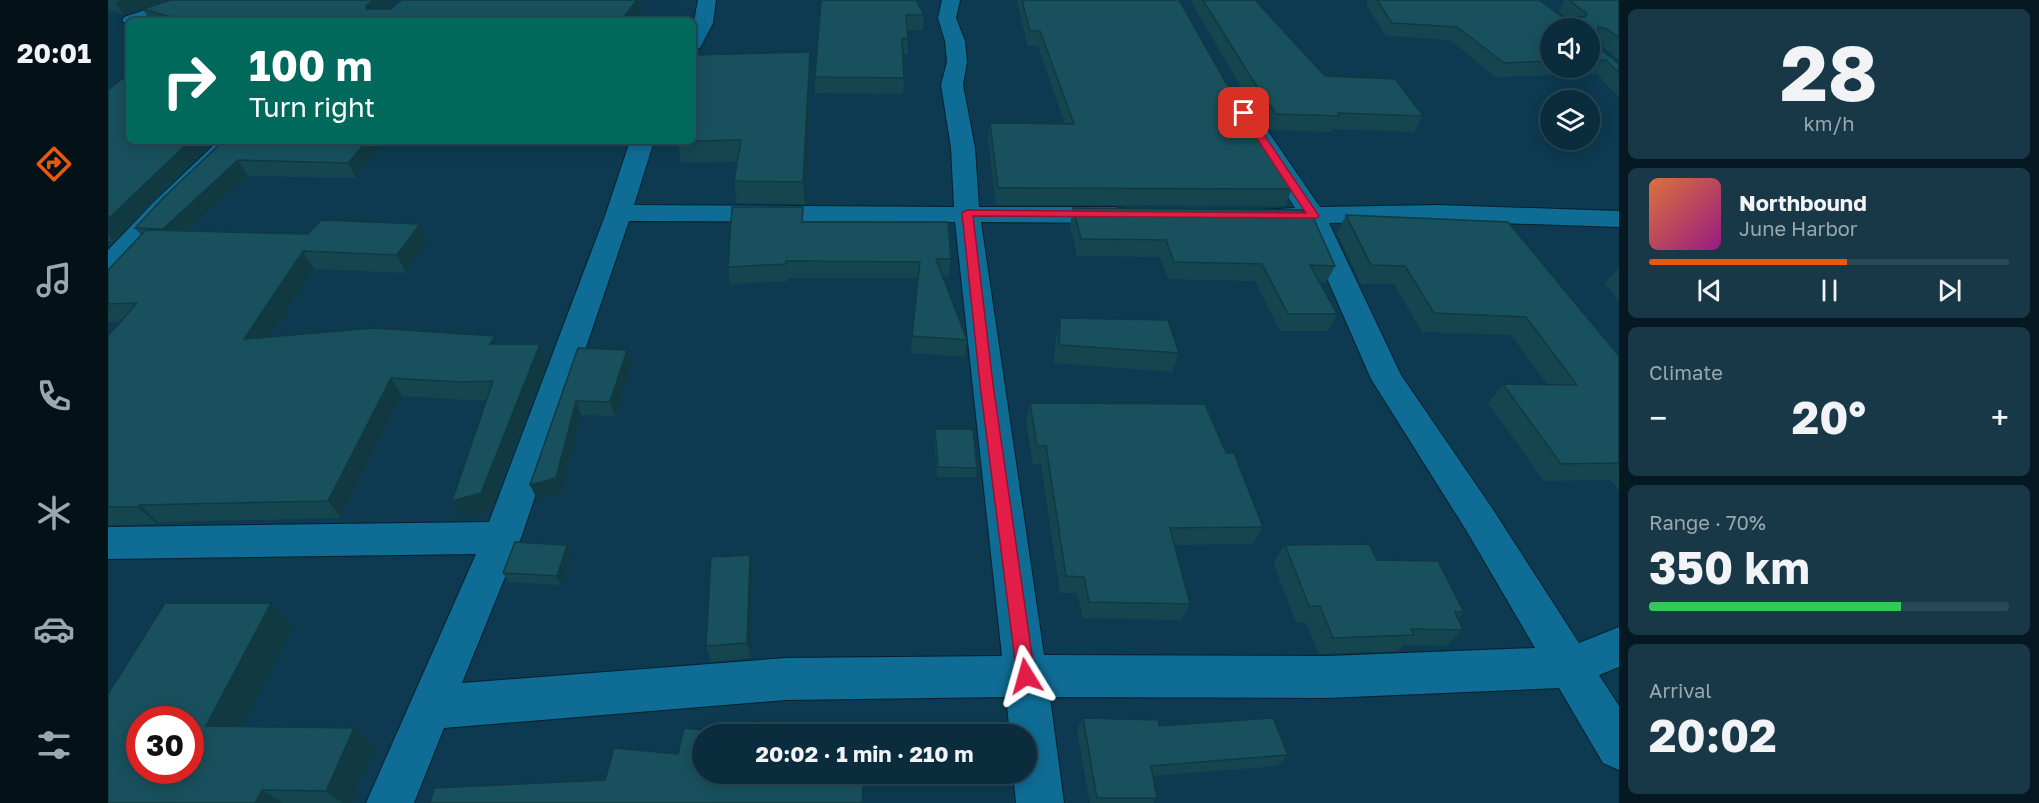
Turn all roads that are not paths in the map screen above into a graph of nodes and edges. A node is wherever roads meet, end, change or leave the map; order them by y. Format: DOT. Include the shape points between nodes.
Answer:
graph roads {
  1 [pos="193,0"];
  2 [pos="707,0"];
  3 [pos="951,0"];
  4 [pos="141,18"];
  5 [pos="696,38"];
  6 [pos="1239,105"];
  7 [pos="229,144"];
  8 [pos="641,144"];
  9 [pos="619,213"];
  10 [pos="967,213"];
  11 [pos="1139,216"];
  12 [pos="1244,216"];
  13 [pos="1313,216"];
  14 [pos="1619,219"];
  15 [pos="108,267"];
  16 [pos="502,538"];
  17 [pos="108,543"];
  18 [pos="1619,647"];
  19 [pos="1569,667"];
  20 [pos="1026,676"];
  21 [pos="432,707"];
  22 [pos="1619,747"];
  23 [pos="390,803"];
  24 [pos="1040,803"];
  1 -- 4 [label="street"];
  2 -- 5 [label="street" via="704,23"];
  3 -- 10 [label="street" via="947,18 957,62 952,85 963,147"];
  6 -- 13 [label="street"];
  7 -- 15 [label="street"];
  8 -- 9 [label="street"];
  9 -- 10 [label="street"];
  9 -- 16 [label="street"];
  10 -- 11 [label="street"];
  10 -- 20 [label="street"];
  12 -- 13 [label="street"];
  13 -- 14 [label="street" via="1438,213"];
  13 -- 19 [label="street" via="1387,379"];
  16 -- 17 [label="street"];
  16 -- 21 [label="street"];
  18 -- 19 [label="street"];
  19 -- 20 [label="street" via="1326,677"];
  19 -- 22 [label="street"];
  20 -- 21 [label="street" via="786,679"];
  20 -- 24 [label="street"];
  21 -- 23 [label="street"];
}
